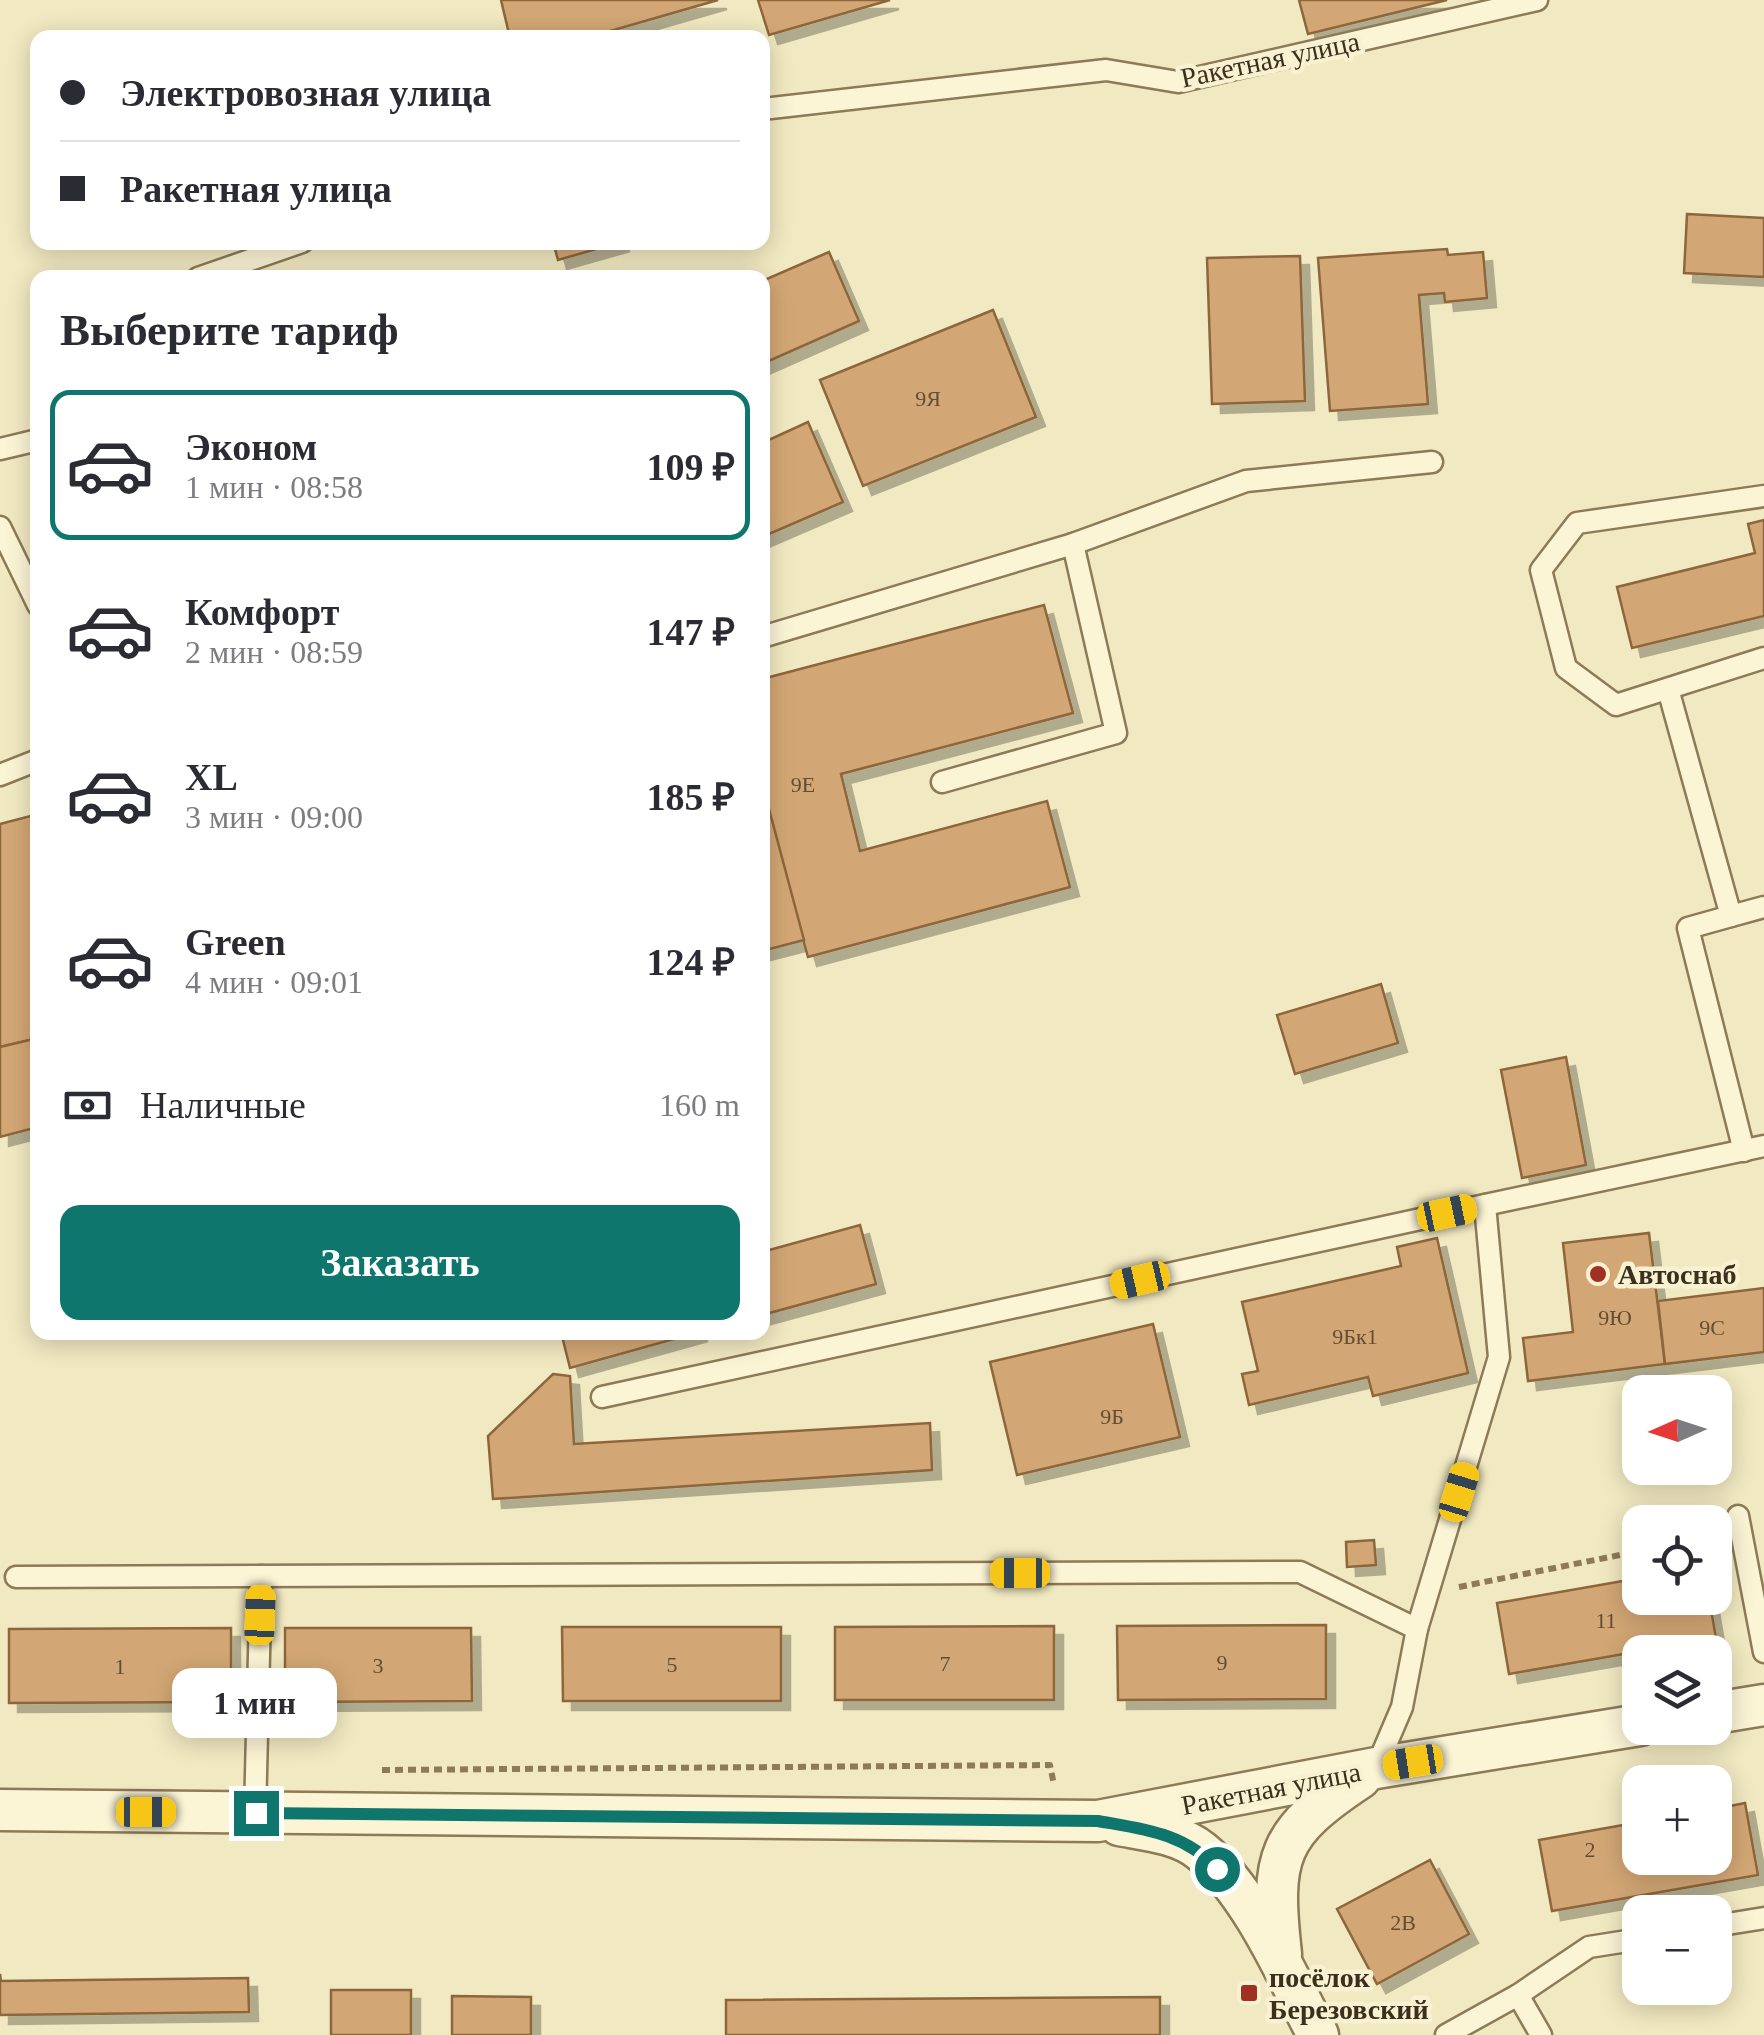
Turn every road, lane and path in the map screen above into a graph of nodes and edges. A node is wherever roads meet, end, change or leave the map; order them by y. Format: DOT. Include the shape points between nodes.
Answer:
graph roads {
  1 [pos="1537,0"];
  2 [pos="770,108"];
  3 [pos="279,250"];
  4 [pos="221,270"];
  5 [pos="30,442"];
  6 [pos="0,449"];
  7 [pos="1432,462"];
  8 [pos="1764,496"];
  9 [pos="0,527"];
  10 [pos="1073,544"];
  11 [pos="30,589"];
  12 [pos="770,635"];
  13 [pos="1764,658"];
  14 [pos="1668,689"];
  15 [pos="30,763"];
  16 [pos="0,775"];
  17 [pos="942,782"];
  18 [pos="1764,907"];
  19 [pos="1730,916"];
  20 [pos="1754,1148"];
  21 [pos="1486,1204"];
  22 [pos="602,1398"];
  23 [pos="1738,1516"];
  24 [pos="1622,1555"];
  25 [pos="261,1576"];
  26 [pos="16,1577"];
  27 [pos="1428,1593"];
  28 [pos="1417,1629"];
  29 [pos="1764,1652"];
  30 [pos="1764,1705"];
  31 [pos="1732,1710"];
  32 [pos="1622,1728"];
  33 [pos="1376,1768"];
  34 [pos="374,1770"];
  35 [pos="0,1810"];
  36 [pos="256,1813"];
  37 [pos="1080,1820"];
  38 [pos="1764,1918"];
  39 [pos="1732,1923"];
  40 [pos="1622,1942"];
  41 [pos="1282,1968"];
  42 [pos="1518,1995"];
  43 [pos="1318,2035"];
  44 [pos="1446,2035"];
  45 [pos="1541,2035"];
  1 -- 2 [label="lane, Ракетная улица" via="1178,82 1106,70"];
  3 -- 4 [label="lane"];
  5 -- 6 [label="lane"];
  7 -- 10 [label="lane" via="1246,481"];
  8 -- 14 [label="lane" via="1576,522 1541,570 1566,668 1616,705"];
  9 -- 11 [label="lane"];
  10 -- 12 [label="lane"];
  10 -- 17 [label="lane" via="1116,733"];
  13 -- 14 [label="lane"];
  14 -- 19 [label="lane"];
  15 -- 16 [label="lane"];
  18 -- 19 [label="lane"];
  19 -- 20 [label="lane" via="1688,928"];
  20 -- 21 [label="lane"];
  21 -- 22 [label="lane"];
  21 -- 27 [label="lane" via="1499,1358"];
  23 -- 29 [label="lane"];
  24 -- 27 [label="path"];
  25 -- 26 [label="lane"];
  25 -- 28 [label="lane" via="1300,1572"];
  25 -- 36 [label="lane"];
  27 -- 28 [label="lane"];
  28 -- 33 [label="lane" via="1402,1707"];
  30 -- 31 [label="street"];
  32 -- 33 [label="street, Ракетная улица"];
  33 -- 37 [label="street, Ракетная улица"];
  33 -- 41 [label="street" via="1309,1812 1282,1852 1274,1892"];
  34 -- 37 [label="path" via="1050,1765"];
  35 -- 36 [label="street, Ракетная улица"];
  36 -- 37 [label="street, Ракетная улица"];
  37 -- 41 [label="street" via="1164,1833 1200,1849 1235,1889"];
  38 -- 39 [label="lane"];
  40 -- 42 [label="lane" via="1589,1947"];
  41 -- 43 [label="street"];
  42 -- 44 [label="lane"];
  42 -- 45 [label="lane"];
}
